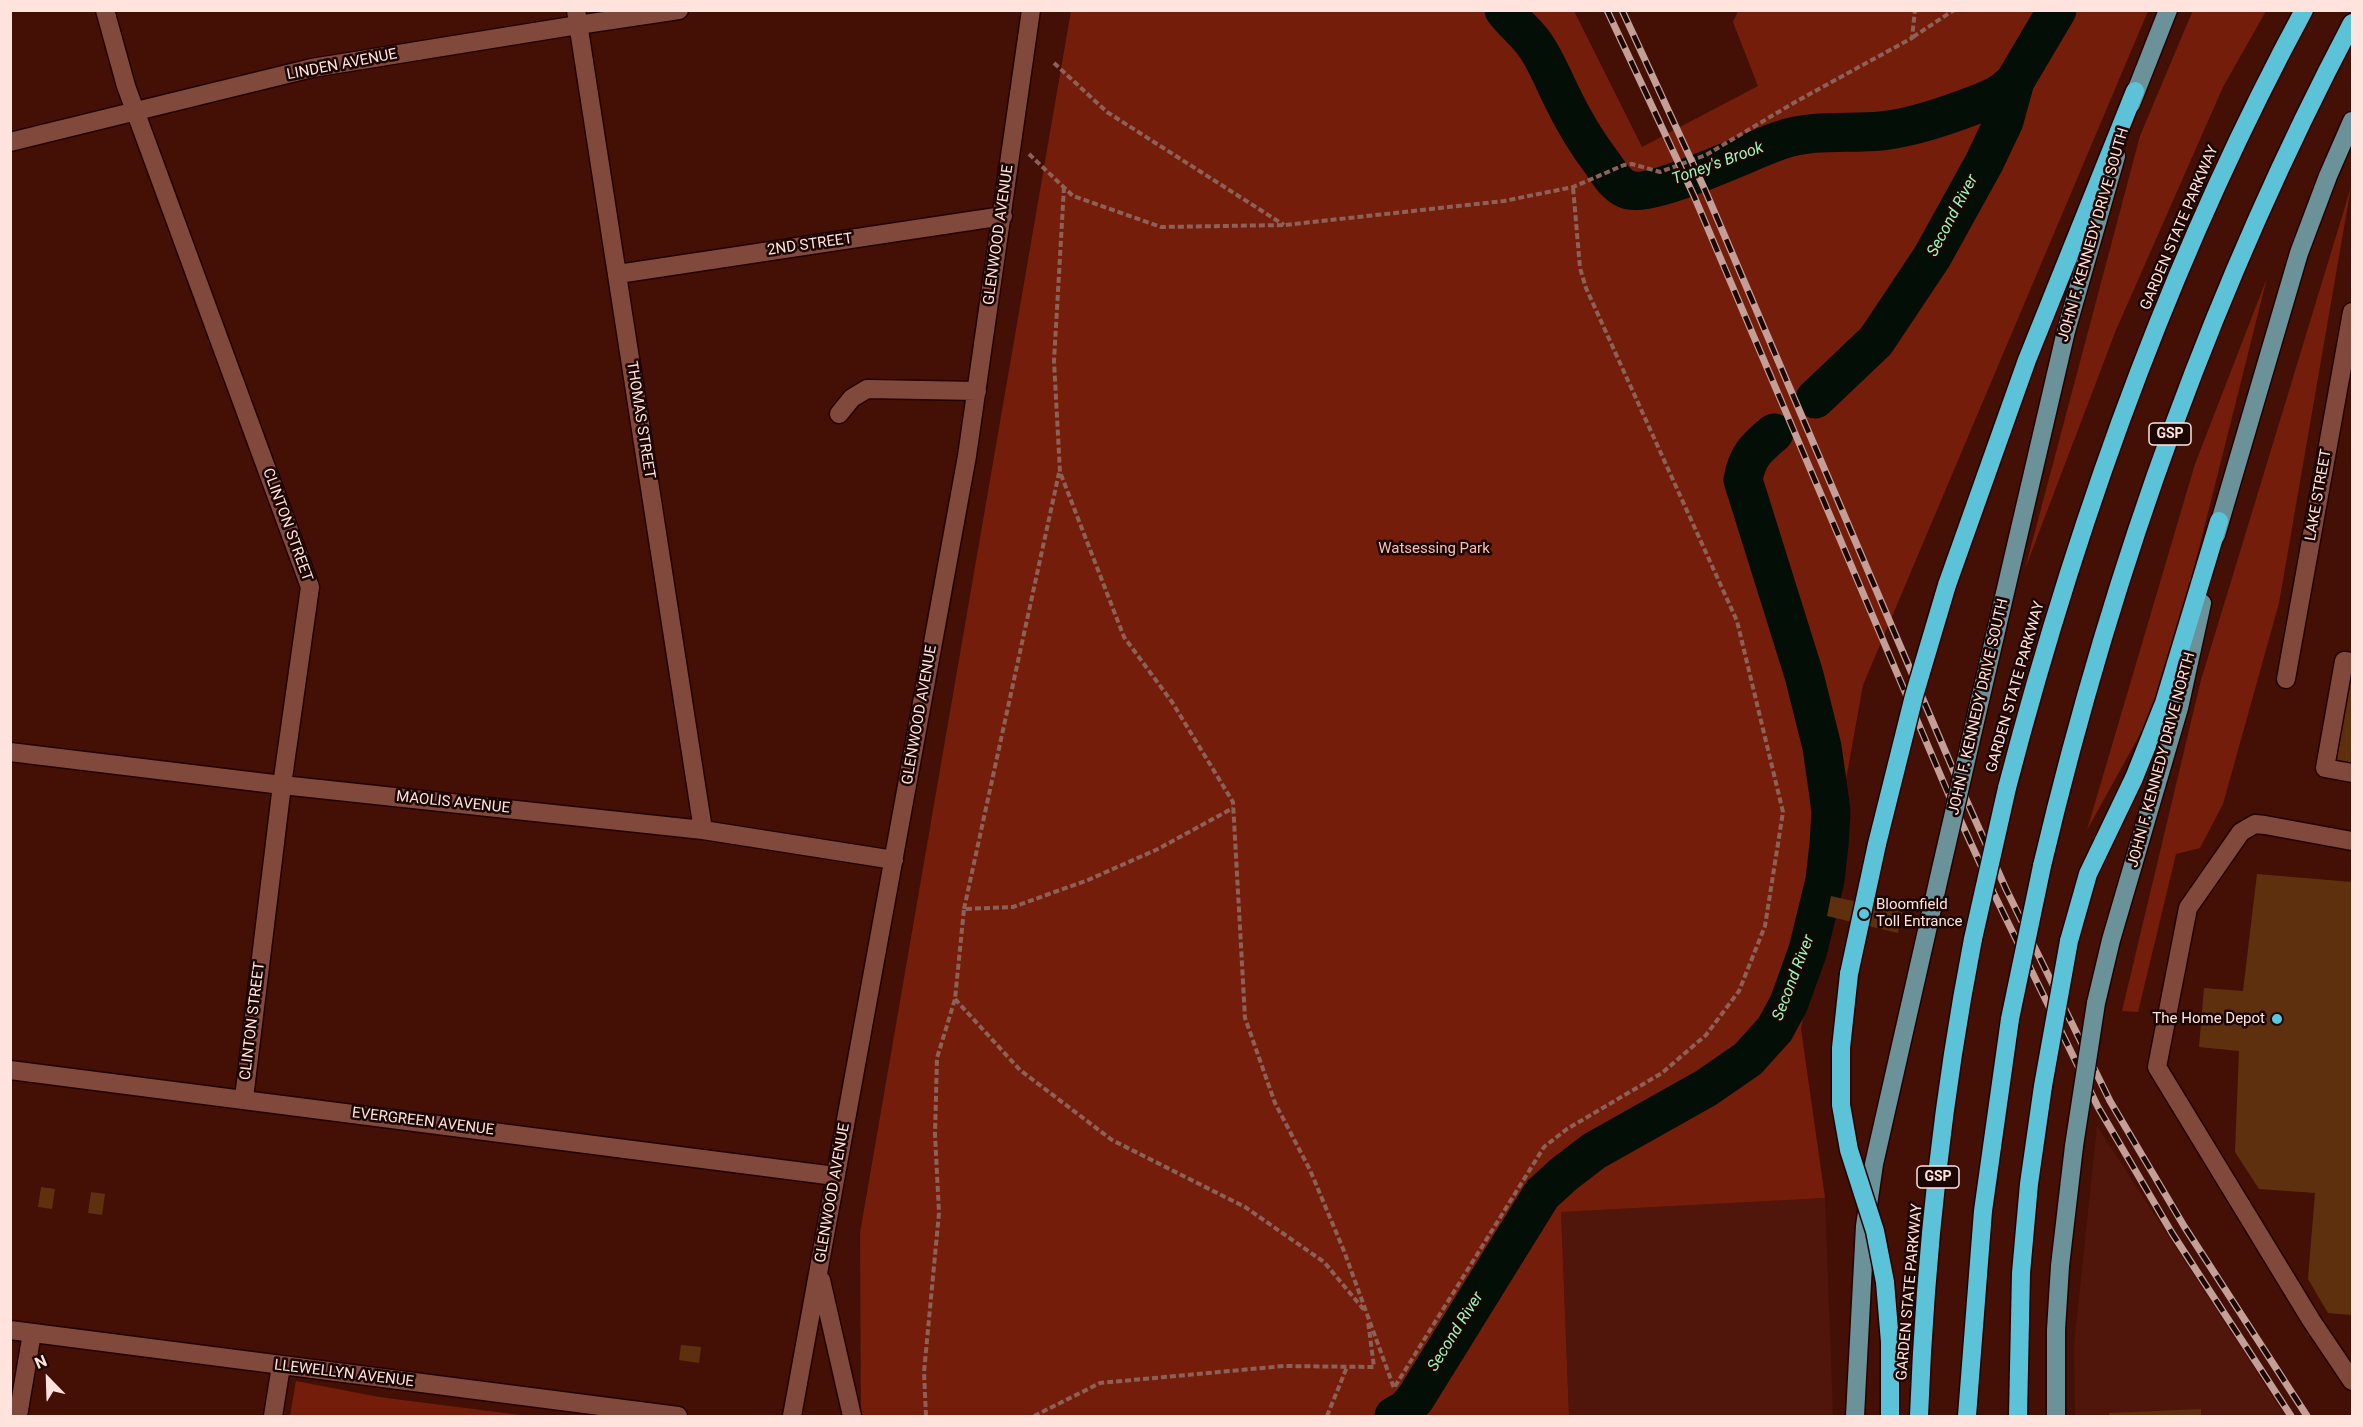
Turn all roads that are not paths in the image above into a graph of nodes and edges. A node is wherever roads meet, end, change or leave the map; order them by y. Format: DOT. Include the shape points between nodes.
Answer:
graph roads {
  1 [pos="105,10"];
  2 [pos="679,10"];
  3 [pos="1031,10"];
  4 [pos="2168,10"];
  5 [pos="2304,10"];
  6 [pos="577,17"];
  7 [pos="2352,23"];
  8 [pos="2135,91"];
  9 [pos="136,111"];
  10 [pos="2352,121"];
  11 [pos="10,142"];
  12 [pos="1003,216"];
  13 [pos="618,274"];
  14 [pos="2352,312"];
  15 [pos="977,391"];
  16 [pos="839,414"];
  17 [pos="2219,521"];
  18 [pos="2352,662"];
  19 [pos="2286,678"];
  20 [pos="10,752"];
  21 [pos="2352,773"];
  22 [pos="282,785"];
  23 [pos="703,830"];
  24 [pos="2352,841"];
  25 [pos="894,860"];
  26 [pos="10,1070"];
  27 [pos="244,1098"];
  28 [pos="835,1176"];
  29 [pos="819,1269"];
  30 [pos="10,1330"];
  31 [pos="32,1333"];
  32 [pos="281,1366"];
  33 [pos="2351,1374"];
  34 [pos="18,1416"];
  35 [pos="273,1416"];
  36 [pos="678,1416"];
  37 [pos="792,1416"];
  38 [pos="852,1416"];
  39 [pos="1856,1416"];
  40 [pos="1890,1416"];
  41 [pos="1919,1416"];
  42 [pos="1967,1416"];
  43 [pos="2018,1416"];
  44 [pos="2056,1416"];
  1 -- 9 [label="street, CLINTON STREET"];
  2 -- 6 [label="street, LINDEN AVENUE"];
  3 -- 12 [label="street, GLENWOOD AVENUE"];
  4 -- 8 [label="main road, JOHN F. KENNEDY DRIVE SOUTH"];
  5 -- 41 [label="highway, GARDEN STATE PARKWAY / GSP, bridge" via="2222,173 2144,357 2083,526 2042,660 2007,788 1960,1016 1938,1172"];
  6 -- 9 [label="street, LINDEN AVENUE" via="312,68"];
  6 -- 13 [label="street, THOMAS STREET"];
  7 -- 42 [label="highway, GSP, bridge" via="2234,272 2174,422 2100,644 2042,866 2010,1019 1983,1211"];
  8 -- 39 [label="main road, JOHN F. KENNEDY DRIVE SOUTH, bridge" via="2066,332 1870,1184 1863,1242"];
  8 -- 40 [label="highway, bridge" via="2027,360 1947,585 1914,696 1849,974 1841,1093 1849,1150 1879,1248 1885,1282"];
  9 -- 11 [label="street, LINDEN AVENUE"];
  9 -- 22 [label="street, CLINTON STREET" via="310,587"];
  10 -- 17 [label="main road, JOHN F. KENNEDY DRIVE NORTH" via="2299,253"];
  12 -- 13 [label="street, 2ND STREET"];
  12 -- 15 [label="street, GLENWOOD AVENUE"];
  13 -- 23 [label="street, THOMAS STREET"];
  14 -- 19 [label="street, LAKE STREET"];
  15 -- 16 [label="street" via="867,389 852,398"];
  15 -- 25 [label="street, GLENWOOD AVENUE"];
  17 -- 43 [label="highway, bridge" via="2164,703 2134,778 2088,874 2069,941 2030,1174 2021,1273"];
  17 -- 44 [label="main road, JOHN F. KENNEDY DRIVE NORTH, bridge" via="2179,708 2096,1003 2060,1266"];
  18 -- 21 [label="street" via="2344,661 2325,768"];
  20 -- 22 [label="street, MAOLIS AVENUE"];
  22 -- 23 [label="street, MAOLIS AVENUE"];
  22 -- 27 [label="street, CLINTON STREET"];
  23 -- 25 [label="street, MAOLIS AVENUE"];
  24 -- 33 [label="street" via="2255,824 2241,832 2188,908 2157,1067 2311,1320"];
  25 -- 28 [label="street, GLENWOOD AVENUE"];
  26 -- 27 [label="street, EVERGREEN AVENUE"];
  27 -- 28 [label="street, EVERGREEN AVENUE"];
  28 -- 29 [label="street, GLENWOOD AVENUE"];
  29 -- 37 [label="street, GLENWOOD AVENUE"];
  29 -- 38 [label="street"];
  30 -- 31 [label="street, LLEWELLYN AVENUE"];
  31 -- 32 [label="street, LLEWELLYN AVENUE"];
  31 -- 34 [label="street"];
  32 -- 35 [label="street"];
  32 -- 36 [label="street, LLEWELLYN AVENUE"];
}
